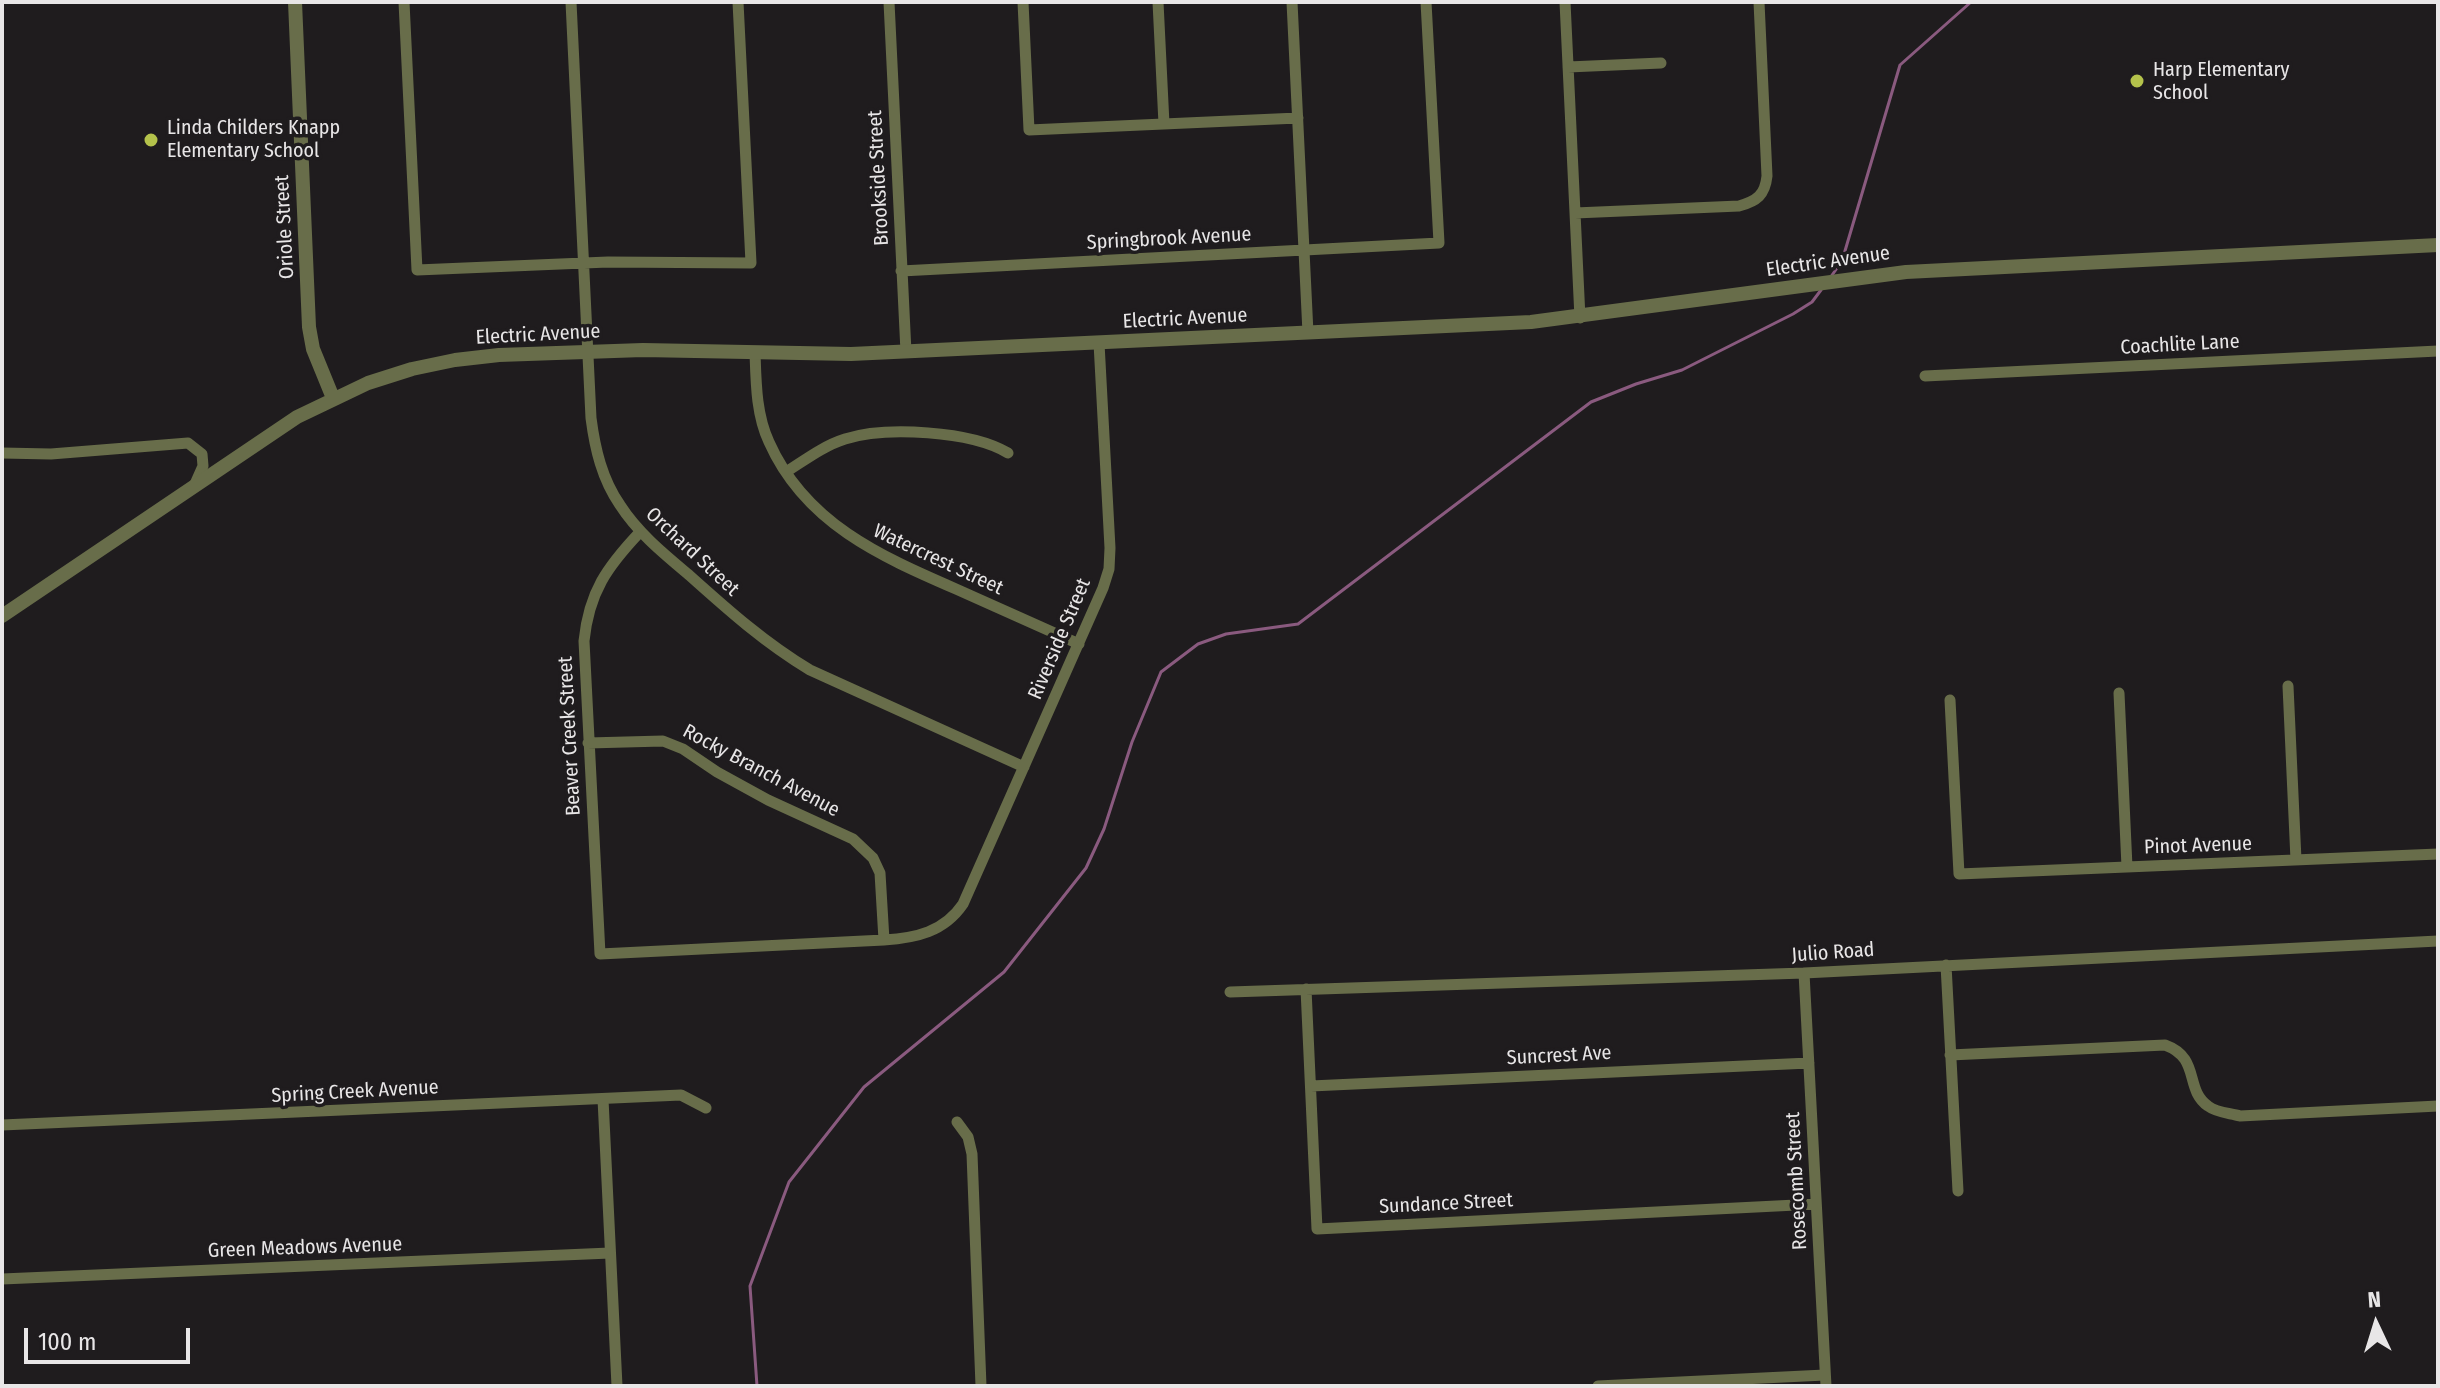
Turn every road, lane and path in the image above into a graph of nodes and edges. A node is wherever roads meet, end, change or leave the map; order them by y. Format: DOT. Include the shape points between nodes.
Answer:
graph roads {
  1 [pos="295,2"];
  2 [pos="404,2"];
  3 [pos="571,2"];
  4 [pos="738,2"];
  5 [pos="889,2"];
  6 [pos="1023,2"];
  7 [pos="1158,2"];
  8 [pos="1292,2"];
  9 [pos="1426,2"];
  10 [pos="1565,2"];
  11 [pos="1759,2"];
  12 [pos="1661,63"];
  13 [pos="1568,67"];
  14 [pos="1298,118"];
  15 [pos="1164,124"];
  16 [pos="1575,213"];
  17 [pos="2438,245"];
  18 [pos="1304,250"];
  19 [pos="584,263"];
  20 [pos="901,271"];
  21 [pos="1580,318"];
  22 [pos="1308,333"];
  23 [pos="1099,343"];
  24 [pos="588,351"];
  25 [pos="2438,351"];
  26 [pos="755,352"];
  27 [pos="906,352"];
  28 [pos="1925,376"];
  29 [pos="333,398"];
  30 [pos="2,453"];
  31 [pos="1008,453"];
  32 [pos="786,472"];
  33 [pos="195,484"];
  34 [pos="640,532"];
  35 [pos="2,616"];
  36 [pos="1079,644"];
  37 [pos="2288,686"];
  38 [pos="2119,693"];
  39 [pos="1950,700"];
  40 [pos="588,743"];
  41 [pos="1024,767"];
  42 [pos="2438,854"];
  43 [pos="2296,860"];
  44 [pos="2127,867"];
  45 [pos="884,940"];
  46 [pos="2438,941"];
  47 [pos="1946,965"];
  48 [pos="1804,973"];
  49 [pos="1306,989"];
  50 [pos="1230,992"];
  51 [pos="1950,1055"];
  52 [pos="1809,1063"];
  53 [pos="1311,1086"];
  54 [pos="603,1099"];
  55 [pos="2438,1106"];
  56 [pos="706,1108"];
  57 [pos="957,1122"];
  58 [pos="2,1125"];
  59 [pos="1958,1191"];
  60 [pos="1816,1204"];
  61 [pos="610,1253"];
  62 [pos="2,1279"];
  63 [pos="1826,1381"];
  64 [pos="617,1386"];
  65 [pos="981,1386"];
  66 [pos="1598,1386"];
  1 -- 29 [label="street, Oriole Street" via="309,327"];
  2 -- 19 [label="street" via="417,270"];
  3 -- 19 [label="street, Orchard Street"];
  4 -- 19 [label="street" via="751,263"];
  5 -- 20 [label="street, Brookside Street"];
  6 -- 15 [label="street" via="1029,130"];
  7 -- 15 [label="street"];
  8 -- 14 [label="street"];
  9 -- 18 [label="street, Springbrook Avenue" via="1439,243"];
  10 -- 13 [label="street"];
  11 -- 16 [label="street" via="1767,176 1761,196 1739,206"];
  12 -- 13 [label="street"];
  13 -- 16 [label="street"];
  14 -- 15 [label="street"];
  14 -- 18 [label="street"];
  16 -- 21 [label="street"];
  17 -- 21 [label="street, Electric Avenue" via="1860,276"];
  18 -- 20 [label="street, Springbrook Avenue"];
  18 -- 22 [label="street"];
  19 -- 24 [label="street, Orchard Street"];
  20 -- 27 [label="street, Brookside Street"];
  21 -- 22 [label="street, Electric Avenue"];
  22 -- 23 [label="street, Electric Avenue"];
  23 -- 27 [label="street, Electric Avenue"];
  23 -- 36 [label="street, Riverside Street" via="1109,569"];
  24 -- 26 [label="street, Electric Avenue"];
  24 -- 29 [label="street, Electric Avenue" via="455,360 412,369"];
  24 -- 34 [label="street, Orchard Street" via="595,444 614,495"];
  25 -- 28 [label="street, Coachlite Lane"];
  26 -- 27 [label="street, Electric Avenue"];
  26 -- 32 [label="street, Watercrest Street" via="761,416 768,442"];
  29 -- 33 [label="street, Electric Avenue"];
  30 -- 33 [label="street" via="188,443 202,454"];
  31 -- 32 [label="street" via="977,438 871,433 821,449"];
  32 -- 36 [label="street, Watercrest Street" via="830,521 861,544"];
  33 -- 35 [label="street, Electric Avenue"];
  34 -- 40 [label="street, Beaver Creek Street" via="610,564 586,616"];
  34 -- 41 [label="street, Orchard Street" via="755,634 791,659"];
  36 -- 41 [label="street, Riverside Street"];
  37 -- 43 [label="street"];
  38 -- 44 [label="street"];
  39 -- 44 [label="street, Pinot Avenue" via="1959,874"];
  40 -- 45 [label="street, Rocky Branch Avenue" via="663,741 768,800 853,839 880,873"];
  40 -- 45 [label="street, Beaver Creek Street" via="600,954"];
  41 -- 45 [label="street, Riverside Street" via="955,915 917,936"];
  42 -- 43 [label="street, Pinot Avenue"];
  43 -- 44 [label="street, Pinot Avenue"];
  46 -- 47 [label="street, Julio Road"];
  47 -- 48 [label="street, Julio Road"];
  47 -- 51 [label="street"];
  48 -- 49 [label="street, Julio Road"];
  48 -- 52 [label="street, Rosecomb Street"];
  49 -- 50 [label="street, Julio Road"];
  49 -- 53 [label="street, Sundance Street"];
  51 -- 55 [label="street" via="2165,1045 2189,1061 2205,1105 2216,1111 2240,1116"];
  51 -- 59 [label="street"];
  52 -- 53 [label="street, Suncrest Ave"];
  52 -- 60 [label="street, Rosecomb Street"];
  53 -- 60 [label="street, Sundance Street" via="1317,1229"];
  54 -- 56 [label="street, Spring Creek Avenue" via="681,1095"];
  54 -- 58 [label="street, Spring Creek Avenue"];
  54 -- 61 [label="street"];
  57 -- 65 [label="street" via="972,1154"];
  60 -- 63 [label="street, Rosecomb Street"];
  61 -- 62 [label="street, Green Meadows Avenue"];
  61 -- 64 [label="street"];
  63 -- 66 [label="street"];
}
